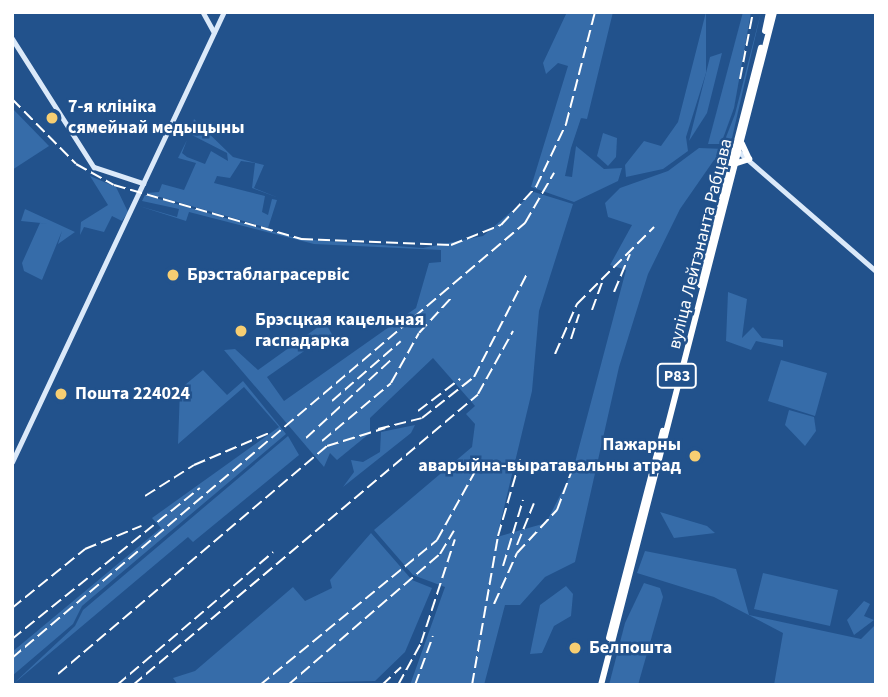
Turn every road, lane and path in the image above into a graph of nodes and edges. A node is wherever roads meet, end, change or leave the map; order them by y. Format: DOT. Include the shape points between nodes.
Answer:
graph roads {
  1 [pos="203,12"];
  2 [pos="224,12"];
  3 [pos="772,12"];
  4 [pos="215,32"];
  5 [pos="12,38"];
  6 [pos="741,142"];
  7 [pos="737,150"];
  8 [pos="749,159"];
  9 [pos="736,164"];
  10 [pos="145,182"];
  11 [pos="876,271"];
  12 [pos="12,465"];
  13 [pos="599,685"];
  1 -- 4 [label="main road"];
  2 -- 4 [label="main road"];
  3 -- 6 [label="highway, вуліца Лейтэнанта Рабцава / Р83"];
  3 -- 7 [label="highway, вуліца Лейтэнанта Рабцава / Р83"];
  4 -- 10 [label="main road"];
  5 -- 10 [label="main road" via="94,167"];
  6 -- 7 [label="highway, вуліца Лейтэнанта Рабцава / Р83"];
  6 -- 8 [label="highway"];
  7 -- 8 [label="main road"];
  7 -- 9 [label="highway, вуліца Лейтэнанта Рабцава / Р83"];
  7 -- 13 [label="highway, вуліца Лейтэнанта Рабцава / Р83"];
  8 -- 9 [label="highway"];
  8 -- 11 [label="main road"];
  9 -- 13 [label="highway, вуліца Лейтэнанта Рабцава / Р83"];
  10 -- 12 [label="main road" via="75,346"];
}
